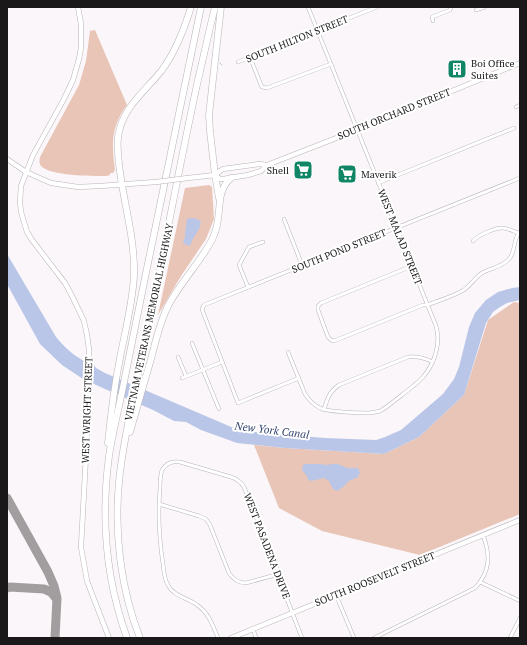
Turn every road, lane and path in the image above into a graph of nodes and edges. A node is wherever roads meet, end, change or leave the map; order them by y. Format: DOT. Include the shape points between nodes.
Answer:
graph roads {
  1 [pos="78,7"];
  2 [pos="191,7"];
  3 [pos="201,7"];
  4 [pos="215,7"];
  5 [pos="221,7"];
  6 [pos="308,7"];
  7 [pos="377,7"];
  8 [pos="451,7"];
  9 [pos="485,7"];
  10 [pos="476,10"];
  11 [pos="433,21"];
  12 [pos="318,31"];
  13 [pos="250,57"];
  14 [pos="238,62"];
  15 [pos="520,63"];
  16 [pos="331,64"];
  17 [pos="520,105"];
  18 [pos="516,107"];
  19 [pos="514,128"];
  20 [pos="357,130"];
  21 [pos="7,160"];
  22 [pos="267,165"];
  23 [pos="26,172"];
  24 [pos="215,175"];
  25 [pos="231,178"];
  26 [pos="520,178"];
  27 [pos="378,183"];
  28 [pos="122,185"];
  29 [pos="220,202"];
  30 [pos="284,219"];
  31 [pos="396,228"];
  32 [pos="519,232"];
  33 [pos="473,241"];
  34 [pos="263,242"];
  35 [pos="302,265"];
  36 [pos="412,266"];
  37 [pos="248,287"];
  38 [pos="427,305"];
  39 [pos="192,343"];
  40 [pos="288,352"];
  41 [pos="178,357"];
  42 [pos="222,362"];
  43 [pos="433,362"];
  44 [pos="203,370"];
  45 [pos="186,376"];
  46 [pos="182,378"];
  47 [pos="299,378"];
  48 [pos="135,406"];
  49 [pos="219,409"];
  50 [pos="324,410"];
  51 [pos="106,492"];
  52 [pos="159,504"];
  53 [pos="520,520"];
  54 [pos="483,535"];
  55 [pos="279,574"];
  56 [pos="480,582"];
  57 [pos="336,595"];
  58 [pos="520,601"];
  59 [pos="293,612"];
  60 [pos="520,618"];
  61 [pos="253,629"];
  62 [pos="109,638"];
  63 [pos="127,638"];
  64 [pos="140,638"];
  65 [pos="218,638"];
  66 [pos="231,638"];
  67 [pos="256,638"];
  68 [pos="302,638"];
  69 [pos="354,638"];
  70 [pos="374,638"];
  71 [pos="510,638"];
  1 -- 23 [label="street, WEST WRIGHT STREET" via="81,48 73,80"];
  2 -- 28 [label="highway" via="181,37 168,61 124,117 117,144"];
  3 -- 51 [label="highway, VIETNAM VETERANS MEMORIAL HIGHWAY" via="111,444"];
  4 -- 48 [label="highway, VIETNAM VETERANS MEMORIAL HIGHWAY" via="149,315"];
  5 -- 24 [label="highway" via="209,116"];
  6 -- 12 [label="street, WEST MALAD STREET"];
  7 -- 12 [label="street, SOUTH HILTON STREET"];
  8 -- 11 [label="street" via="450,10 432,17"];
  9 -- 10 [label="street"];
  12 -- 13 [label="street, SOUTH HILTON STREET"];
  12 -- 16 [label="street, WEST MALAD STREET"];
  13 -- 14 [label="street, SOUTH HILTON STREET"];
  13 -- 16 [label="street" via="264,88"];
  15 -- 20 [label="street, SOUTH ORCHARD STREET"];
  16 -- 20 [label="street, WEST MALAD STREET"];
  17 -- 18 [label="street"];
  19 -- 27 [label="street"];
  20 -- 22 [label="street, SOUTH ORCHARD STREET"];
  20 -- 27 [label="street, WEST MALAD STREET"];
  21 -- 23 [label="street, SOUTH ORCHARD STREET"];
  22 -- 24 [label="street, SOUTH ORCHARD STREET" via="224,170"];
  22 -- 25 [label="street, SOUTH ORCHARD STREET" via="261,171"];
  23 -- 28 [label="street, SOUTH ORCHARD STREET" via="51,183 78,187"];
  23 -- 62 [label="street, WEST WRIGHT STREET" via="21,186 21,212 27,232 65,283 79,308 87,335 90,383 81,547 87,581"];
  24 -- 25 [label="street, SOUTH ORCHARD STREET" via="220,179"];
  24 -- 28 [label="street, SOUTH ORCHARD STREET, bridge"];
  24 -- 29 [label="highway"];
  25 -- 29 [label="highway" via="224,185"];
  26 -- 31 [label="street, SOUTH POND STREET"];
  27 -- 31 [label="street, WEST MALAD STREET"];
  28 -- 51 [label="highway" via="132,238 134,277 113,397"];
  29 -- 48 [label="highway" via="215,233 170,304"];
  30 -- 35 [label="street"];
  31 -- 35 [label="street, SOUTH POND STREET"];
  31 -- 36 [label="street, WEST MALAD STREET"];
  32 -- 33 [label="street" via="501,228"];
  32 -- 38 [label="street" via="514,251 503,264 483,272 461,292"];
  34 -- 37 [label="street" via="248,248 239,265"];
  35 -- 37 [label="street, SOUTH POND STREET"];
  36 -- 38 [label="street, WEST MALAD STREET"];
  36 -- 38 [label="street" via="321,303 318,310 328,337 334,340"];
  37 -- 42 [label="street, SOUTH POND STREET" via="203,307 202,312"];
  38 -- 43 [label="street, WEST MALAD STREET" via="438,334"];
  39 -- 44 [label="street"];
  40 -- 47 [label="street"];
  41 -- 45 [label="street"];
  42 -- 44 [label="street"];
  42 -- 47 [label="street" via="238,403"];
  43 -- 50 [label="street" via="420,380 381,410 368,413"];
  43 -- 50 [label="street" via="423,357 408,357 339,385 330,392"];
  44 -- 45 [label="street"];
  44 -- 49 [label="street"];
  45 -- 46 [label="street"];
  47 -- 50 [label="street" via="308,400"];
  48 -- 64 [label="highway" via="122,457 118,521 126,592"];
  51 -- 63 [label="highway, VIETNAM VETERANS MEMORIAL HIGHWAY" via="109,566"];
  52 -- 55 [label="street" via="206,519 229,573 237,581 246,583"];
  52 -- 55 [label="street, WEST PASADENA DRIVE" via="161,475 163,469 173,461 236,479 244,488"];
  52 -- 65 [label="street" via="160,549 168,586 205,612"];
  53 -- 54 [label="street, SOUTH ROOSEVELT STREET"];
  54 -- 56 [label="street" via="488,562 487,570"];
  54 -- 57 [label="street, SOUTH ROOSEVELT STREET"];
  55 -- 59 [label="street, WEST PASADENA DRIVE"];
  56 -- 58 [label="street"];
  56 -- 70 [label="street" via="475,588"];
  57 -- 59 [label="street, SOUTH ROOSEVELT STREET"];
  57 -- 69 [label="street"];
  59 -- 61 [label="street, SOUTH ROOSEVELT STREET"];
  59 -- 68 [label="street, WEST PASADENA DRIVE"];
  60 -- 71 [label="street"];
  61 -- 66 [label="street, SOUTH ROOSEVELT STREET"];
  61 -- 67 [label="street"];
}
